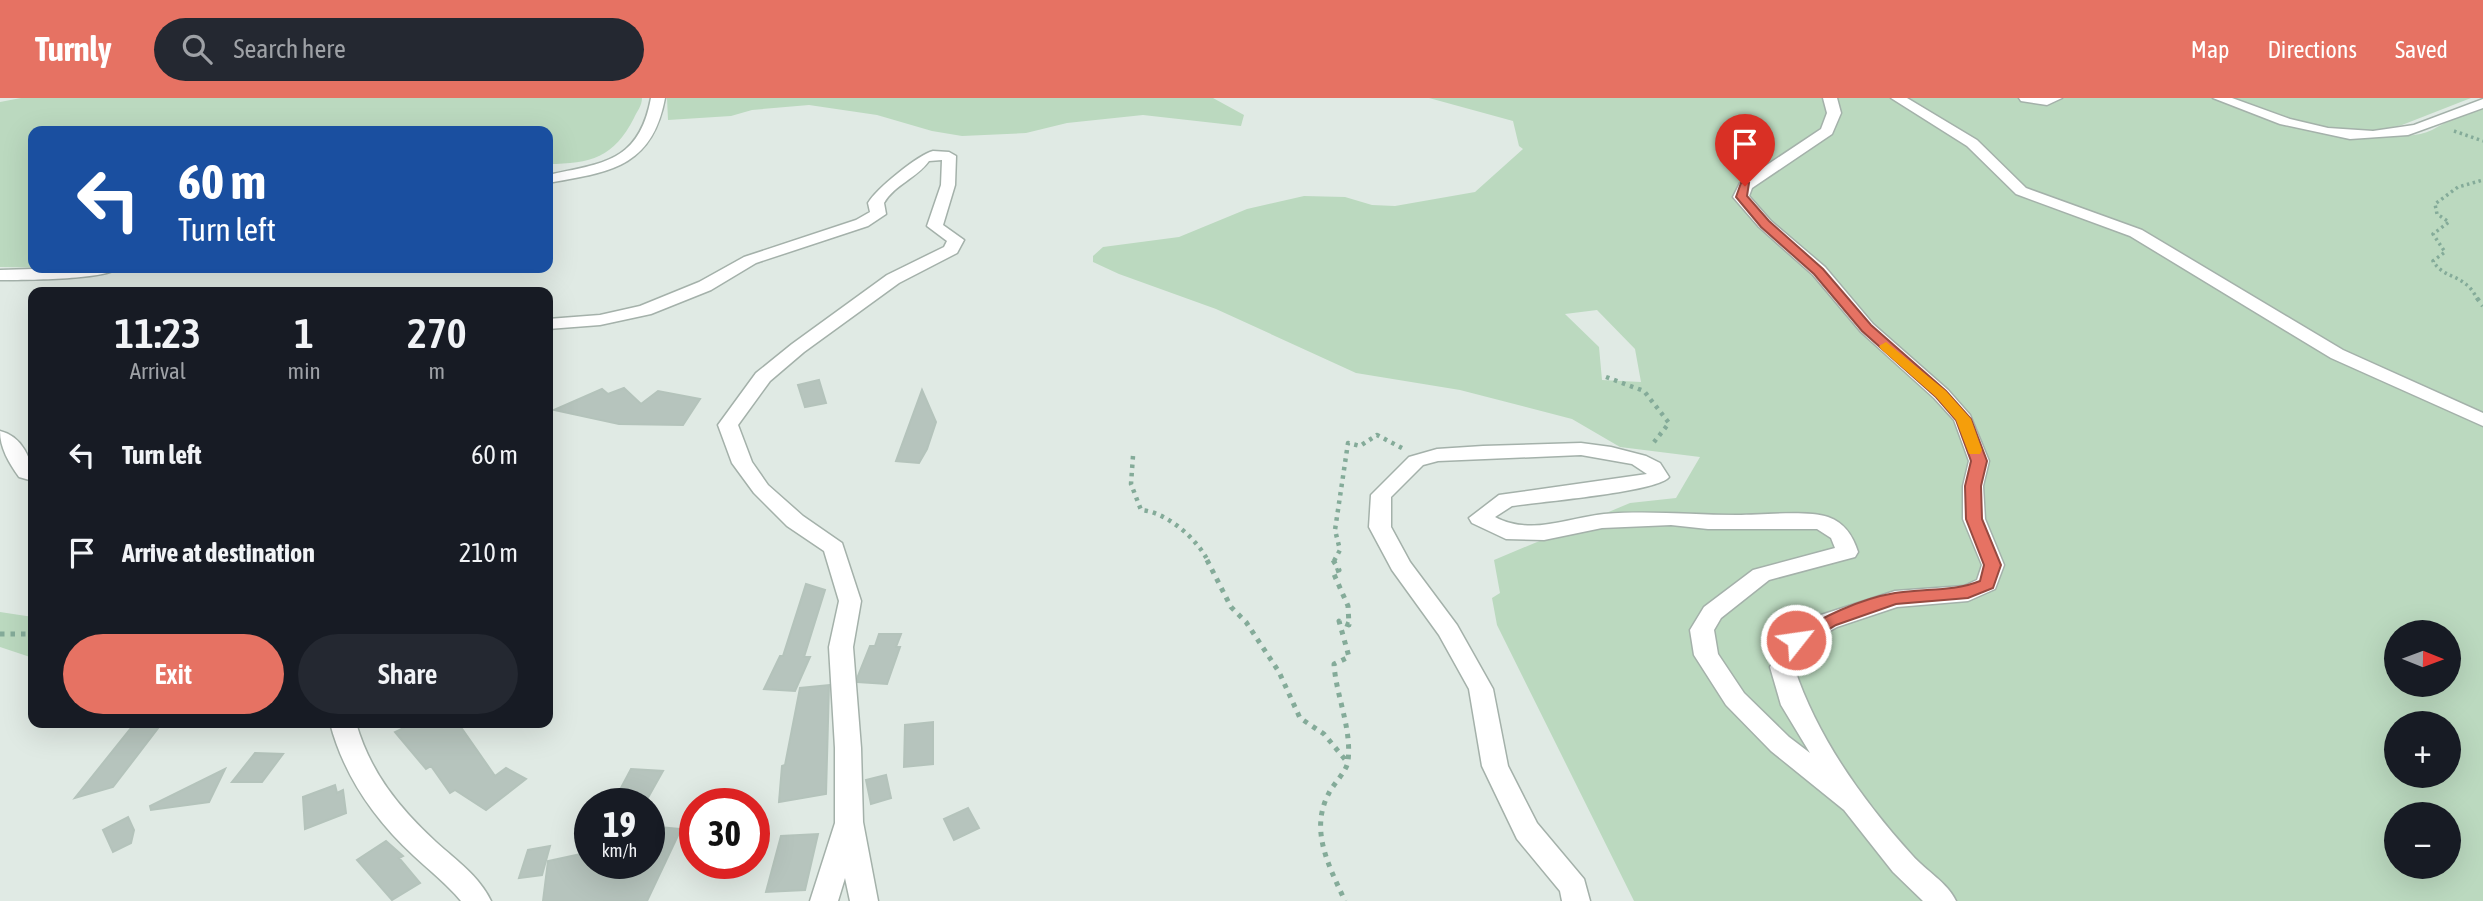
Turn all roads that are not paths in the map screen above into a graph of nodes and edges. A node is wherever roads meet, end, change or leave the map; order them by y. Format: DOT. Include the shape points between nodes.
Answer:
graph roads {
  1 [pos="658,98"];
  2 [pos="1830,98"];
  3 [pos="1898,98"];
  4 [pos="2026,98"];
  5 [pos="2055,98"];
  6 [pos="2220,98"];
  7 [pos="2483,103"];
  8 [pos="553,178"];
  9 [pos="63,273"];
  10 [pos="0,275"];
  11 [pos="553,324"];
  12 [pos="2483,420"];
  13 [pos="0,437"];
  14 [pos="28,474"];
  15 [pos="344,728"];
  16 [pos="1854,802"];
  17 [pos="849,822"];
  18 [pos="477,901"];
  19 [pos="824,901"];
  20 [pos="864,901"];
  21 [pos="1576,901"];
  22 [pos="1942,901"];
  1 -- 8 [label="street" via="642,144 632,153"];
  2 -- 16 [label="street" via="1834,113 1827,131 1745,186 1741,197 1819,271 1867,328 1963,419 1979,461 1973,486 1974,519 1993,565 1987,584 1968,593 1895,599 1829,621 1796,640 1782,667 1794,705"];
  3 -- 12 [label="street" via="1972,143 2021,191 2136,233 2337,354"];
  4 -- 5 [label="street"];
  6 -- 7 [label="street" via="2332,135 2397,133"];
  9 -- 10 [label="street"];
  11 -- 17 [label="street" via="646,310 705,286 750,260 862,223 878,214 876,203 882,192 924,158 949,156 948,184 935,226 956,240 951,250 893,279 798,348 762,377 728,425 742,463 761,489 795,521 834,548 850,601 841,647"];
  13 -- 14 [label="street" via="12,446"];
  15 -- 18 [label="street" via="354,761 392,816 469,888"];
  16 -- 21 [label="street" via="1780,744 1735,699 1706,654 1702,630 1712,613 1761,575 1847,552 1841,534 1833,527 1821,522 1671,518 1602,522 1544,533 1506,532 1480,518 1506,500 1659,477 1653,467 1639,460 1581,449 1437,455 1416,461 1381,495 1380,527 1400,565 1449,631 1480,689 1495,766 1527,831 1574,887"];
  16 -- 22 [label="street" via="1903,864"];
  17 -- 19 [label="street"];
  17 -- 20 [label="street"];
}
